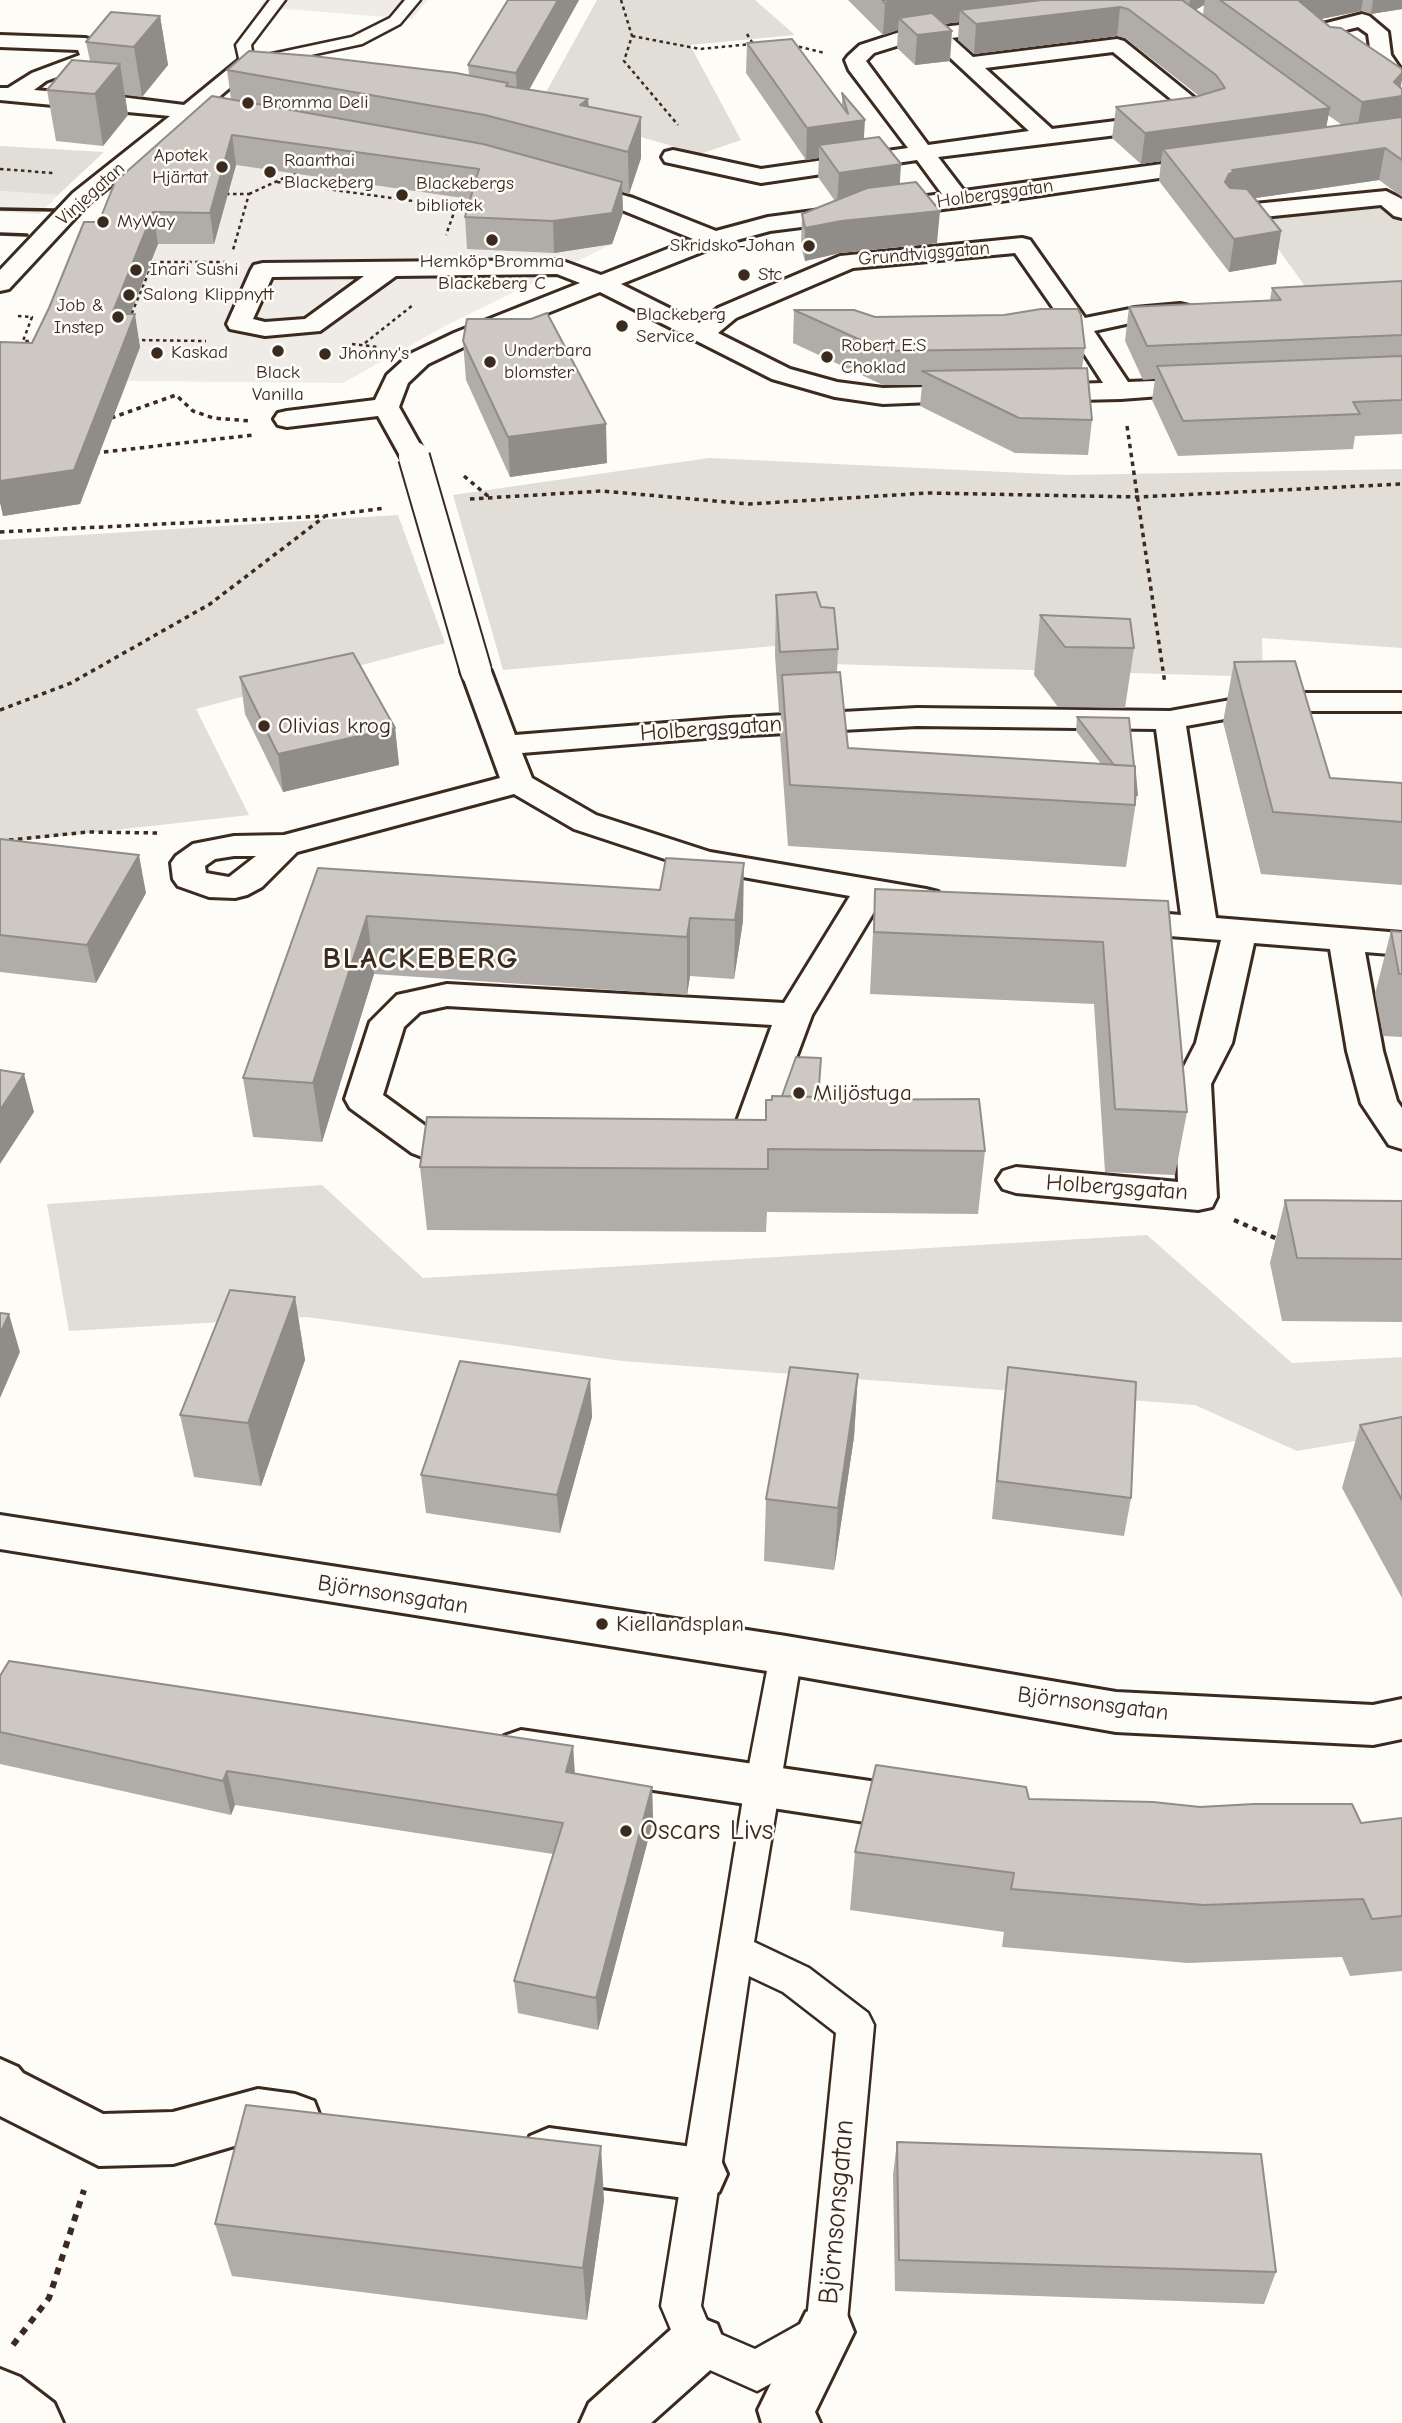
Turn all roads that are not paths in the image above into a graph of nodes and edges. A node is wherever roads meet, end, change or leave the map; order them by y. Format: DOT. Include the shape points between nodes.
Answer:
graph roads {
  1 [pos="278,0"];
  2 [pos="414,0"];
  3 [pos="1030,22"];
  4 [pos="940,26"];
  5 [pos="0,41"];
  6 [pos="1381,55"];
  7 [pos="971,63"];
  8 [pos="250,74"];
  9 [pos="1402,86"];
  10 [pos="6,95"];
  11 [pos="189,112"];
  12 [pos="261,124"];
  13 [pos="1046,135"];
  14 [pos="922,154"];
  15 [pos="673,157"];
  16 [pos="1229,162"];
  17 [pos="548,181"];
  18 [pos="959,200"];
  19 [pos="1402,211"];
  20 [pos="1234,213"];
  21 [pos="714,239"];
  22 [pos="390,269"];
  23 [pos="0,284"];
  24 [pos="602,284"];
  25 [pos="1201,309"];
  26 [pos="1079,327"];
  27 [pos="701,334"];
  28 [pos="1027,334"];
  29 [pos="1228,386"];
  30 [pos="1121,391"];
  31 [pos="386,407"];
  32 [pos="287,419"];
  33 [pos="1402,702"];
  34 [pos="1170,720"];
  35 [pos="504,745"];
  36 [pos="518,783"];
  37 [pos="205,851"];
  38 [pos="870,891"];
  39 [pos="960,903"];
  40 [pos="1092,918"];
  41 [pos="1200,928"];
  42 [pos="1240,930"];
  43 [pos="1346,939"];
  44 [pos="1402,944"];
  45 [pos="794,1015"];
  46 [pos="1402,1136"];
  47 [pos="748,1143"];
  48 [pos="790,1144"];
  49 [pos="712,1156"];
  50 [pos="513,1160"];
  51 [pos="1016,1180"];
  52 [pos="0,1532"];
  53 [pos="786,1656"];
  54 [pos="1402,1719"];
  55 [pos="476,1743"];
  56 [pos="762,1786"];
  57 [pos="961,1815"];
  58 [pos="735,1951"];
  59 [pos="0,2084"];
  60 [pos="341,2126"];
  61 [pos="507,2148"];
  62 [pos="700,2174"];
  63 [pos="826,2332"];
  64 [pos="698,2344"];
  65 [pos="4,2374"];
  66 [pos="34,2423"];
  67 [pos="609,2423"];
  68 [pos="791,2423"];
  1 -- 8 [label="lane" via="243,45"];
  2 -- 8 [label="lane" via="395,21 357,41"];
  3 -- 4 [label="street"];
  4 -- 7 [label="street"];
  4 -- 14 [label="street" via="867,49 855,60"];
  5 -- 10 [label="street" via="85,44 92,58"];
  6 -- 6 [label="street" via="1378,32 1362,20 1306,34 1332,53"];
  6 -- 9 [label="street"];
  7 -- 13 [label="street"];
  7 -- 13 [label="street" via="1117,45 1202,113 1190,119"];
  8 -- 11 [label="street, Vinjegatan" via="228,82"];
  10 -- 11 [label="street"];
  11 -- 12 [label="street"];
  11 -- 23 [label="street, Vinjegatan" via="81,198"];
  13 -- 14 [label="street"];
  14 -- 15 [label="street" via="761,176"];
  14 -- 18 [label="street"];
  16 -- 18 [label="street, Holbergsgatan"];
  17 -- 21 [label="street" via="625,203"];
  18 -- 21 [label="street, Holbergsgatan" via="768,224"];
  19 -- 20 [label="street" via="1386,198"];
  21 -- 24 [label="street, Holbergsgatan"];
  22 -- 22 [label="street" via="262,270 239,324 265,329 311,326"];
  22 -- 24 [label="street" via="560,267"];
  24 -- 27 [label="street"];
  24 -- 31 [label="street, Holbergsgatan" via="419,359 396,380"];
  25 -- 26 [label="street" via="1135,315"];
  26 -- 27 [label="street, Grundtvigsgatan" via="1022,245 848,261 727,313"];
  26 -- 28 [label="street"];
  26 -- 30 [label="street, Grundtvigsgatan"];
  27 -- 30 [label="street" via="781,374 883,396"];
  29 -- 30 [label="street"];
  31 -- 32 [label="street"];
  31 -- 35 [label="street, bridge" via="414,457 476,671"];
  33 -- 34 [label="street, Holbergsgatan" via="1269,702"];
  34 -- 35 [label="street, Holbergsgatan" via="917,717"];
  34 -- 41 [label="street"];
  35 -- 36 [label="street"];
  36 -- 37 [label="street" via="285,845"];
  36 -- 38 [label="street" via="586,822 704,861"];
  38 -- 39 [label="street"];
  38 -- 45 [label="street"];
  40 -- 41 [label="street"];
  41 -- 42 [label="street"];
  42 -- 43 [label="street"];
  42 -- 51 [label="street, Holbergsgatan" via="1214,1043 1193,1084 1198,1197"];
  43 -- 44 [label="street"];
  43 -- 46 [label="street" via="1364,1051 1379,1103"];
  45 -- 47 [label="street"];
  45 -- 50 [label="street" via="447,995 409,1003 388,1022 363,1099 425,1144 458,1158"];
  47 -- 48 [label="street"];
  47 -- 49 [label="street"];
  52 -- 53 [label="street, Björnsonsgatan"];
  53 -- 54 [label="street, Björnsonsgatan" via="1116,1712 1373,1725"];
  53 -- 56 [label="lane"];
  55 -- 56 [label="street"];
  56 -- 57 [label="street"];
  56 -- 58 [label="lane"];
  58 -- 62 [label="lane"];
  58 -- 63 [label="lane, Björnsonsgatan" via="796,1980 855,2025"];
  59 -- 60 [label="street" via="5,2091 99,2140 173,2138 258,2115"];
  61 -- 62 [label="street"];
  62 -- 64 [label="lane" via="681,2306"];
  63 -- 64 [label="lane, Björnsonsgatan" via="757,2371"];
  63 -- 68 [label="street, Björnsonsgatan" via="786,2410"];
  64 -- 67 [label="street"];
  65 -- 66 [label="street"];
}
